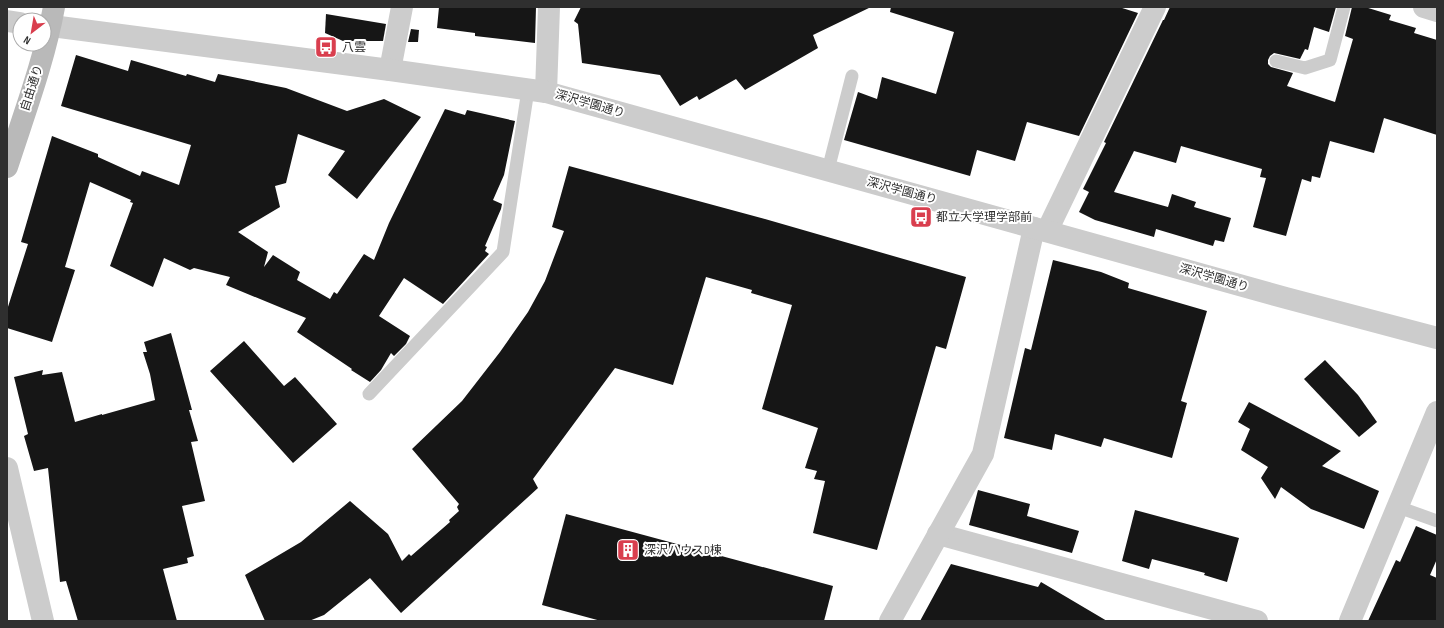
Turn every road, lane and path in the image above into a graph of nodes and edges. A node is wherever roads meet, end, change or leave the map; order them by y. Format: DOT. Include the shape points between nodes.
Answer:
graph roads {
  1 [pos="402,7"];
  2 [pos="549,7"];
  3 [pos="1155,7"];
  4 [pos="1344,7"];
  5 [pos="1424,7"];
  6 [pos="1437,11"];
  7 [pos="52,20"];
  8 [pos="43,52"];
  9 [pos="1276,61"];
  10 [pos="390,70"];
  11 [pos="852,76"];
  12 [pos="537,91"];
  13 [pos="7,167"];
  14 [pos="828,170"];
  15 [pos="1041,229"];
  16 [pos="1437,338"];
  17 [pos="369,394"];
  18 [pos="1437,412"];
  19 [pos="7,468"];
  20 [pos="1398,507"];
  21 [pos="1437,521"];
  22 [pos="938,534"];
  23 [pos="43,621"];
  24 [pos="890,621"];
  25 [pos="1257,621"];
  26 [pos="1350,621"];
  1 -- 10 [label="street"];
  2 -- 12 [label="street"];
  3 -- 15 [label="street"];
  4 -- 9 [label="lane" via="1330,60 1305,68"];
  5 -- 6 [label="street"];
  7 -- 10 [label="street, 深沢学園通り"];
  8 -- 13 [label="main road, 自由通り"];
  10 -- 12 [label="street, 深沢学園通り"];
  11 -- 14 [label="lane"];
  12 -- 14 [label="street, 深沢学園通り"];
  12 -- 17 [label="lane" via="503,252"];
  14 -- 15 [label="street, 深沢学園通り"];
  15 -- 16 [label="street, 深沢学園通り"];
  15 -- 22 [label="street" via="983,454"];
  18 -- 20 [label="street"];
  19 -- 23 [label="street"];
  20 -- 21 [label="lane"];
  20 -- 26 [label="street"];
  22 -- 24 [label="street"];
  22 -- 25 [label="street"];
}
